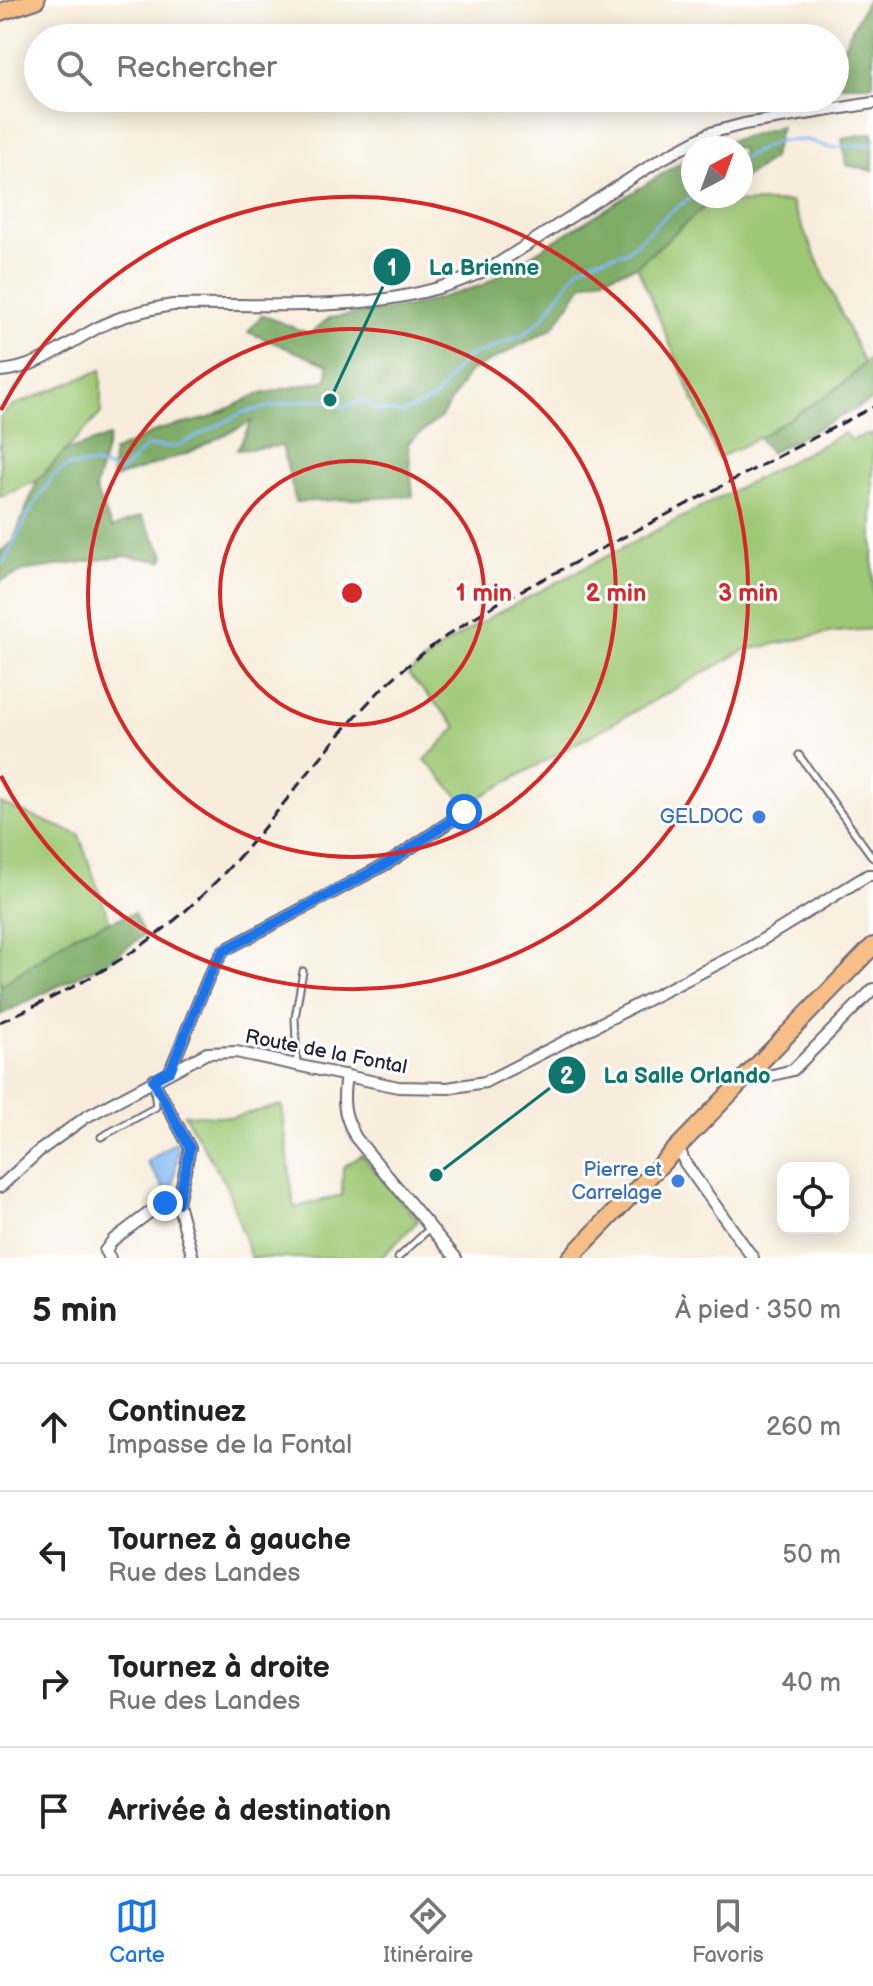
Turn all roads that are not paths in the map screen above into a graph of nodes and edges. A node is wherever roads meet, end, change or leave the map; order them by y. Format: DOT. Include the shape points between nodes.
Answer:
graph roads {
  1 [pos="36,0"];
  2 [pos="0,12"];
  3 [pos="873,103"];
  4 [pos="849,107"];
  5 [pos="818,112"];
  6 [pos="0,371"];
  7 [pos="799,755"];
  8 [pos="464,812"];
  9 [pos="873,858"];
  10 [pos="873,875"];
  11 [pos="873,946"];
  12 [pos="303,971"];
  13 [pos="873,989"];
  14 [pos="297,1065"];
  15 [pos="170,1071"];
  16 [pos="346,1075"];
  17 [pos="153,1080"];
  18 [pos="742,1083"];
  19 [pos="101,1137"];
  20 [pos="678,1146"];
  21 [pos="0,1187"];
  22 [pos="178,1203"];
  23 [pos="622,1204"];
  24 [pos="430,1228"];
  25 [pos="110,1258"];
  26 [pos="193,1258"];
  27 [pos="398,1258"];
  28 [pos="456,1258"];
  29 [pos="563,1258"];
  30 [pos="570,1258"];
  31 [pos="753,1258"];
  1 -- 2 [label="main road"];
  3 -- 4 [label="street"];
  5 -- 6 [label="street" via="710,133 494,266 442,288 350,303 173,305 146,310 99,327 33,364"];
  7 -- 9 [label="lane"];
  8 -- 15 [label="street" via="390,862 223,951"];
  10 -- 16 [label="street, Route de la Fontal" via="747,949 485,1082 398,1087"];
  11 -- 18 [label="main road"];
  12 -- 14 [label="lane" via="295,1018"];
  13 -- 18 [label="street" via="793,1070"];
  14 -- 15 [label="street, Route de la Fontal" via="236,1052 207,1053"];
  14 -- 16 [label="street, Route de la Fontal"];
  15 -- 17 [label="street, Route de la Fontal"];
  16 -- 24 [label="street" via="342,1101 352,1130"];
  17 -- 19 [label="lane" via="156,1107"];
  17 -- 21 [label="street, Route de la Fontal" via="86,1117"];
  17 -- 22 [label="street" via="190,1148"];
  18 -- 20 [label="main road"];
  20 -- 23 [label="main road"];
  20 -- 31 [label="street"];
  22 -- 25 [label="street" via="162,1203 113,1240 105,1251"];
  22 -- 26 [label="street"];
  23 -- 29 [label="main road"];
  23 -- 30 [label="main road"];
  24 -- 27 [label="lane"];
  24 -- 28 [label="street"];
}
